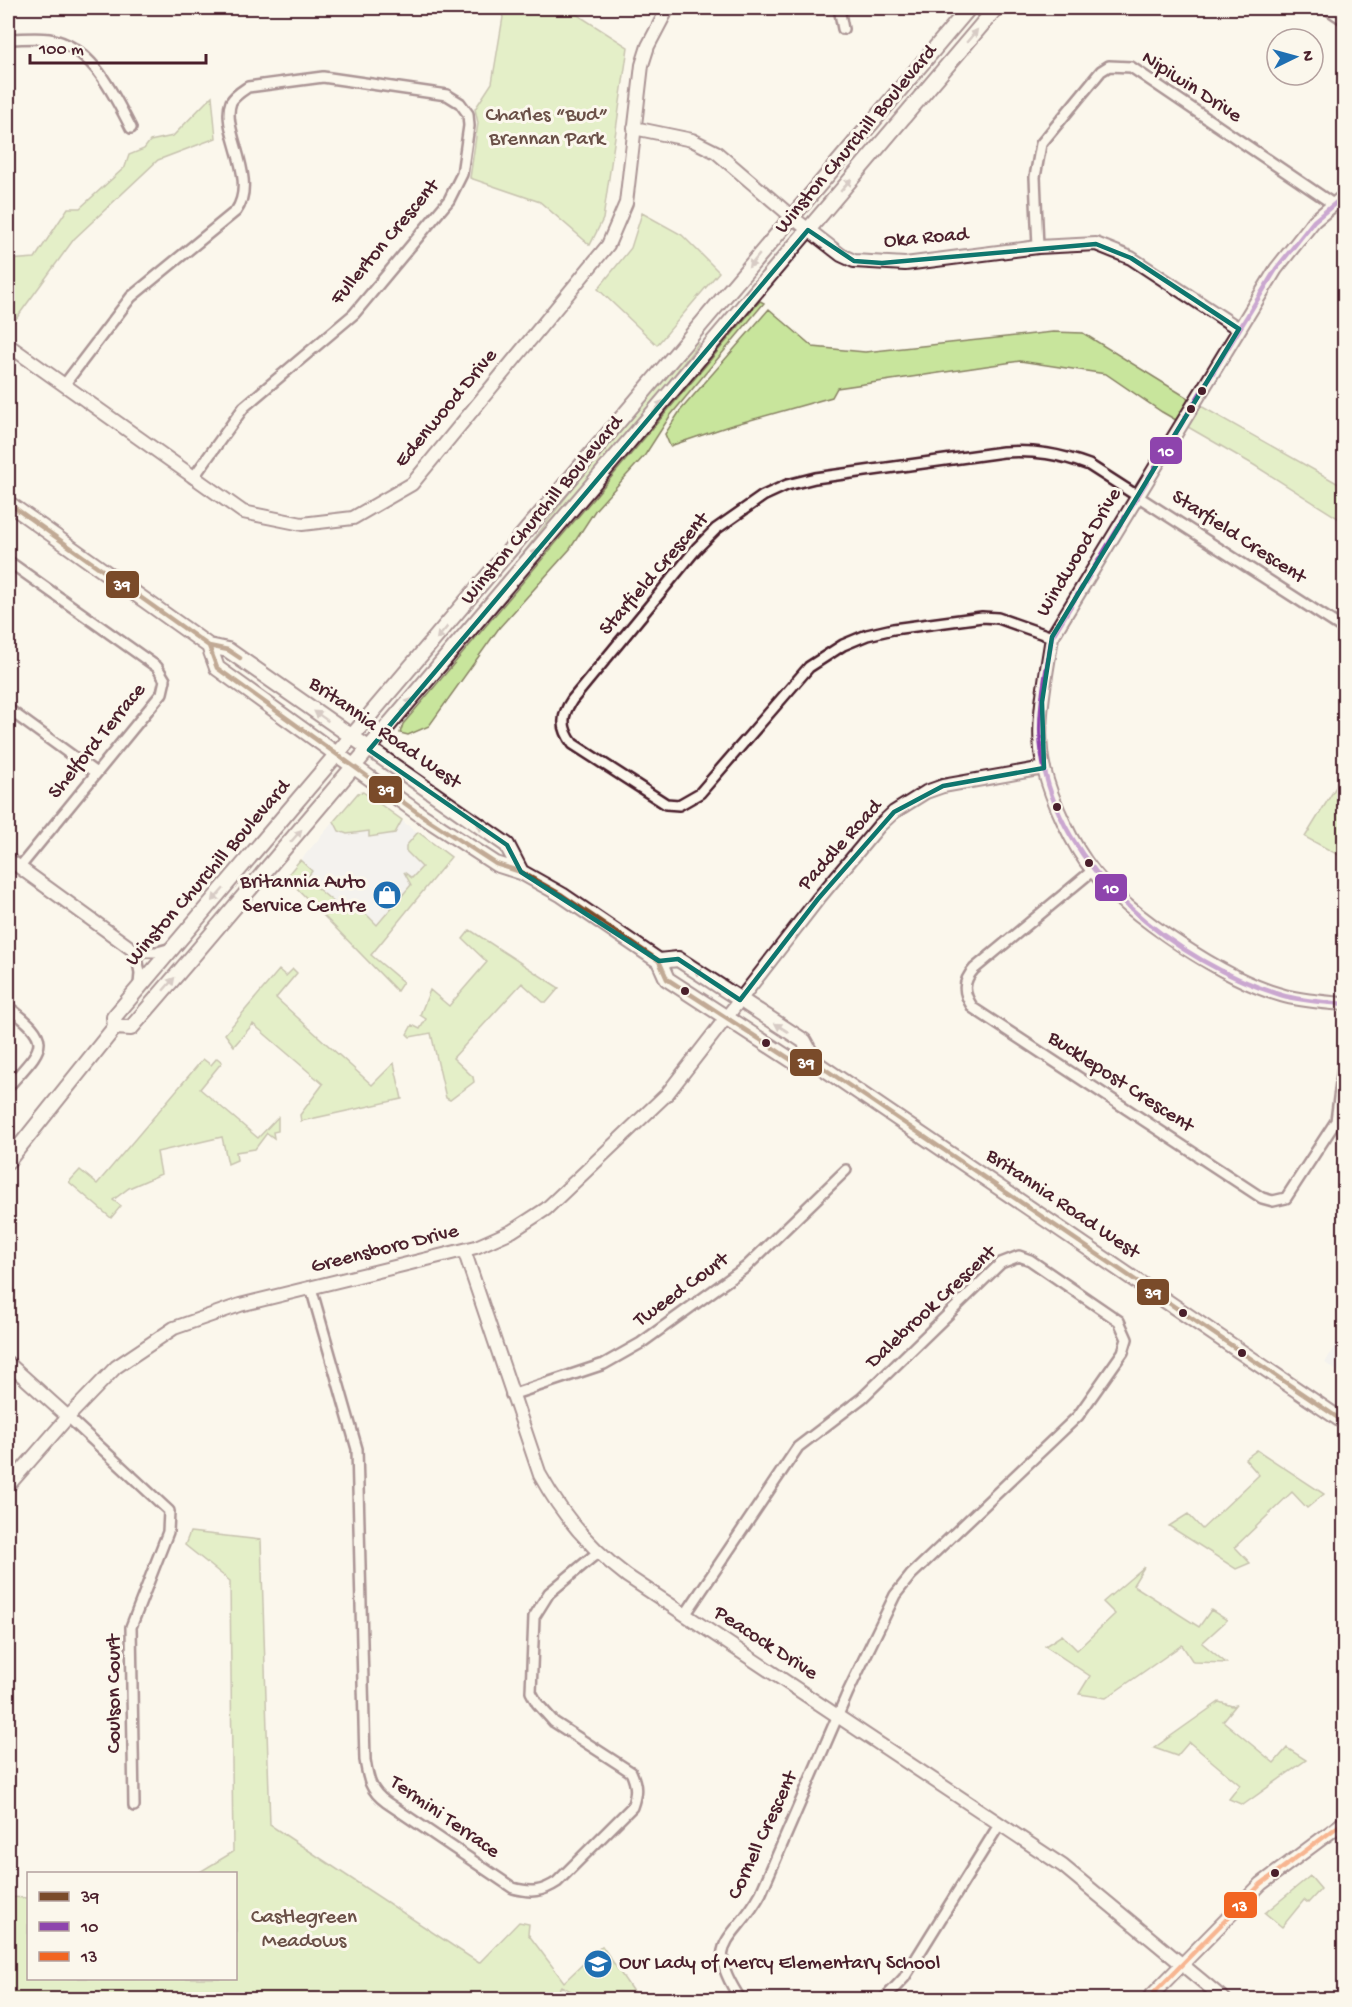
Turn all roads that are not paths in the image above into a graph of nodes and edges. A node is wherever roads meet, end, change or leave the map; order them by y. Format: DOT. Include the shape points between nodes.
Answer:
graph roads {
  1 [pos="668,8"];
  2 [pos="839,8"];
  3 [pos="969,8"];
  4 [pos="996,8"];
  5 [pos="1326,8"];
  6 [pos="1344,20"];
  7 [pos="843,29"];
  8 [pos="8,39"];
  9 [pos="131,128"];
  10 [pos="634,128"];
  11 [pos="1344,196"];
  12 [pos="1333,204"];
  13 [pos="792,217"];
  14 [pos="808,230"];
  15 [pos="1038,247"];
  16 [pos="1239,329"];
  17 [pos="8,345"];
  18 [pos="64,385"];
  19 [pos="193,478"];
  20 [pos="1138,495"];
  21 [pos="8,504"];
  22 [pos="8,561"];
  23 [pos="1344,629"];
  24 [pos="1052,637"];
  25 [pos="209,646"];
  26 [pos="8,709"];
  27 [pos="352,738"];
  28 [pos="369,750"];
  29 [pos="338,755"];
  30 [pos="354,767"];
  31 [pos="1044,768"];
  32 [pos="96,773"];
  33 [pos="8,860"];
  34 [pos="19,868"];
  35 [pos="1092,871"];
  36 [pos="521,872"];
  37 [pos="174,947"];
  38 [pos="136,952"];
  39 [pos="658,960"];
  40 [pos="139,988"];
  41 [pos="740,1000"];
  42 [pos="1344,1004"];
  43 [pos="8,1008"];
  44 [pos="727,1018"];
  45 [pos="115,1028"];
  46 [pos="1344,1059"];
  47 [pos="816,1064"];
  48 [pos="8,1087"];
  49 [pos="8,1161"];
  50 [pos="846,1170"];
  51 [pos="464,1250"];
  52 [pos="311,1288"];
  53 [pos="8,1363"];
  54 [pos="511,1395"];
  55 [pos="68,1417"];
  56 [pos="1344,1422"];
  57 [pos="8,1486"];
  58 [pos="597,1553"];
  59 [pos="685,1615"];
  60 [pos="838,1715"];
  61 [pos="134,1806"];
  62 [pos="1344,1822"];
  63 [pos="999,1825"];
  64 [pos="1181,1965"];
  65 [pos="741,2000"];
  66 [pos="883,2000"];
  67 [pos="1147,2000"];
  68 [pos="1225,2000"];
  1 -- 10 [label="street, Edenwood Drive" via="642,65"];
  2 -- 7 [label="street"];
  3 -- 13 [label="main road, Winston Churchill Boulevard"];
  14 -- 4 [label="main road, Winston Churchill Boulevard, one-way"];
  5 -- 6 [label="street"];
  8 -- 9 [label="street" via="48,39 81,54 108,83"];
  10 -- 13 [label="street, Oka Road" via="692,140 716,152"];
  10 -- 19 [label="street, Edenwood Drive" via="626,203 608,244 412,484 353,518 302,524 243,512"];
  11 -- 12 [label="street, Windwood Drive"];
  12 -- 15 [label="street, Nipiwin Drive" via="1131,67 1109,66 1041,144 1035,177"];
  12 -- 16 [label="street, Windwood Drive" via="1293,244"];
  13 -- 14 [label="street, Oka Road"];
  13 -- 27 [label="main road, Winston Churchill Boulevard, one-way"];
  14 -- 15 [label="street, Oka Road" via="854,261 905,264"];
  28 -- 14 [label="main road, Winston Churchill Boulevard, one-way"];
  15 -- 16 [label="street, Oka Road" via="1096,244 1131,258"];
  16 -- 20 [label="street, Windwood Drive"];
  17 -- 18 [label="street, Edenwood Drive"];
  18 -- 19 [label="street, Edenwood Drive"];
  18 -- 19 [label="street, Fullerton Crescent" via="130,297 243,202 244,182 230,117 231,103 238,93 248,87 323,77 447,95 460,103 468,114 469,126 462,174 450,200 354,314 244,406"];
  20 -- 23 [label="street, Starfield Crescent"];
  20 -- 24 [label="street, Windwood Drive"];
  20 -- 24 [label="street, Starfield Crescent" via="1089,465 1056,453 1030,450 826,476 788,485 738,512 697,548 572,700 564,711 563,722 573,744 666,804 680,805 700,793 809,667 843,645 893,629 982,617 998,618"];
  21 -- 25 [label="main road, Britannia Road West"];
  22 -- 32 [label="street, Shelford Terrace" via="158,668 165,680 162,693"];
  24 -- 31 [label="street, Windwood Drive" via="1042,702"];
  27 -- 25 [label="main road, Britannia Road West, one-way" via="228,650"];
  25 -- 29 [label="main road, Britannia Road West" via="217,668"];
  26 -- 32 [label="street"];
  27 -- 28 [label="main road, Britannia Road West"];
  27 -- 29 [label="main road, Winston Churchill Boulevard"];
  28 -- 30 [label="main road, Winston Churchill Boulevard"];
  36 -- 28 [label="main road, Britannia Road West, one-way" via="507,845"];
  29 -- 30 [label="main road, Britannia Road West"];
  29 -- 37 [label="main road, Winston Churchill Boulevard, one-way"];
  30 -- 36 [label="main road, Britannia Road West" via="496,864"];
  45 -- 30 [label="main road, Winston Churchill Boulevard, one-way" via="131,1028"];
  31 -- 35 [label="street, Windwood Drive" via="1064,822"];
  31 -- 41 [label="street, Paddle Road" via="943,786 894,812 826,889"];
  32 -- 34 [label="street, Shelford Terrace"];
  33 -- 34 [label="street"];
  34 -- 38 [label="street"];
  35 -- 42 [label="street, Windwood Drive" via="1139,915 1235,977 1282,996"];
  35 -- 46 [label="street, Bucklepost Crescent" via="966,978 967,999 973,1008 1262,1198 1273,1201 1286,1198 1335,1120"];
  36 -- 39 [label="main road, Britannia Road West"];
  37 -- 38 [label="street"];
  37 -- 40 [label="main road, Winston Churchill Boulevard"];
  38 -- 40 [label="street" via="141,973"];
  41 -- 39 [label="main road, Britannia Road West, one-way" via="678,958"];
  39 -- 44 [label="main road, Britannia Road West" via="667,979"];
  40 -- 45 [label="main road, Winston Churchill Boulevard" via="114,1017"];
  41 -- 44 [label="street, Greensboro Drive"];
  47 -- 41 [label="main road, Britannia Road West, one-way" via="804,1041"];
  43 -- 48 [label="street" via="33,1026 40,1041 35,1055"];
  44 -- 47 [label="main road, Britannia Road West" via="793,1061"];
  44 -- 51 [label="street, Greensboro Drive" via="667,1094 574,1185 512,1231"];
  45 -- 49 [label="main road, Winston Churchill Boulevard"];
  47 -- 56 [label="main road, Britannia Road West"];
  50 -- 54 [label="street, Tweed Court" via="746,1267 642,1343 604,1364"];
  51 -- 52 [label="street, Greensboro Drive"];
  51 -- 54 [label="street, Peacock Drive"];
  52 -- 55 [label="street, Greensboro Drive" via="212,1313 174,1328 116,1367"];
  52 -- 58 [label="street, Termini Terrace" via="357,1449 365,1760 374,1794 513,1888 530,1893 557,1882 632,1807 636,1796 631,1772 554,1722 531,1692 534,1617 549,1593"];
  53 -- 55 [label="street"];
  54 -- 58 [label="street, Peacock Drive" via="552,1498"];
  55 -- 57 [label="street, Greensboro Drive"];
  55 -- 61 [label="street, Coulson Court" via="169,1511 168,1532 132,1627"];
  58 -- 59 [label="street, Peacock Drive"];
  59 -- 60 [label="street, Peacock Drive"];
  59 -- 60 [label="street, Dalebrook Crescent" via="798,1447 862,1398 1001,1263 1019,1256 1030,1260 1119,1321 1126,1339 1122,1352 1078,1416 911,1575 895,1595"];
  60 -- 63 [label="street, Peacock Drive"];
  60 -- 65 [label="street, Cornell Crescent" via="760,1893 722,1951 724,1974"];
  62 -- 64 [label="street" via="1261,1884"];
  63 -- 64 [label="street, Peacock Drive" via="1088,1884"];
  63 -- 66 [label="street" via="904,1978"];
  64 -- 67 [label="street"];
  64 -- 68 [label="street, Peacock Drive"];
}
